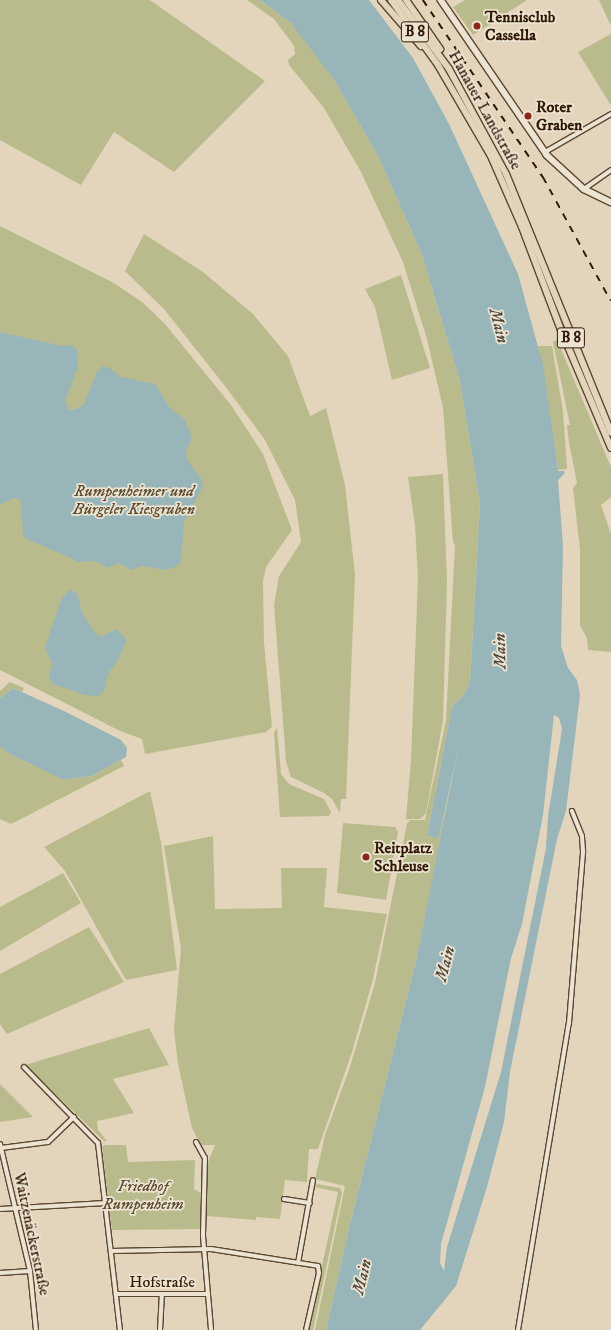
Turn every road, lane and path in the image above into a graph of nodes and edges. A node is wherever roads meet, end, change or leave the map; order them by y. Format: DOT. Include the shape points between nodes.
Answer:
graph roads {
  1 [pos="381,0"];
  2 [pos="391,0"];
  3 [pos="398,0"];
  4 [pos="406,0"];
  5 [pos="441,0"];
  6 [pos="438,65"];
  7 [pos="449,69"];
  8 [pos="611,114"];
  9 [pos="545,152"];
  10 [pos="611,170"];
  11 [pos="584,188"];
  12 [pos="611,202"];
  13 [pos="611,433"];
  14 [pos="611,448"];
  15 [pos="572,811"];
  16 [pos="24,1067"];
  17 [pos="74,1117"];
  18 [pos="196,1142"];
  19 [pos="0,1146"];
  20 [pos="313,1180"];
  21 [pos="284,1199"];
  22 [pos="106,1203"];
  23 [pos="310,1203"];
  24 [pos="0,1209"];
  25 [pos="16,1209"];
  26 [pos="204,1250"];
  27 [pos="111,1252"];
  28 [pos="298,1263"];
  29 [pos="30,1271"];
  30 [pos="0,1273"];
  31 [pos="116,1294"];
  32 [pos="162,1294"];
  33 [pos="208,1294"];
  34 [pos="36,1330"];
  35 [pos="120,1330"];
  36 [pos="160,1330"];
  37 [pos="211,1330"];
  38 [pos="306,1330"];
  39 [pos="518,1330"];
  1 -- 6 [label="main road"];
  2 -- 6 [label="main road, Hanauer Landstraße / B 8"];
  3 -- 7 [label="main road, Hanauer Landstraße / B 8"];
  4 -- 7 [label="main road" via="438,47"];
  5 -- 9 [label="street"];
  6 -- 14 [label="main road, Hanauer Landstraße / B 8" via="500,176"];
  7 -- 13 [label="main road, Hanauer Landstraße / B 8" via="496,153 535,241 567,330"];
  8 -- 9 [label="street"];
  9 -- 11 [label="street" via="561,170"];
  10 -- 11 [label="street"];
  11 -- 12 [label="street"];
  15 -- 39 [label="street" via="582,836 583,851 569,1023"];
  16 -- 17 [label="street"];
  17 -- 19 [label="street" via="48,1142"];
  17 -- 22 [label="street" via="98,1143"];
  18 -- 26 [label="street" via="205,1158"];
  19 -- 25 [label="street, Waitzenäckerstraße"];
  20 -- 23 [label="street"];
  21 -- 23 [label="street"];
  22 -- 25 [label="street"];
  22 -- 27 [label="street"];
  23 -- 28 [label="street"];
  24 -- 25 [label="street"];
  25 -- 29 [label="street, Waitzenäckerstraße"];
  26 -- 27 [label="street"];
  26 -- 28 [label="street"];
  26 -- 33 [label="street"];
  27 -- 31 [label="street"];
  28 -- 38 [label="street" via="319,1268"];
  29 -- 30 [label="street"];
  29 -- 34 [label="street, Waitzenäckerstraße"];
  31 -- 32 [label="street, Hofstraße"];
  31 -- 35 [label="street"];
  32 -- 33 [label="street, Hofstraße"];
  32 -- 36 [label="street"];
  33 -- 37 [label="street"];
}
